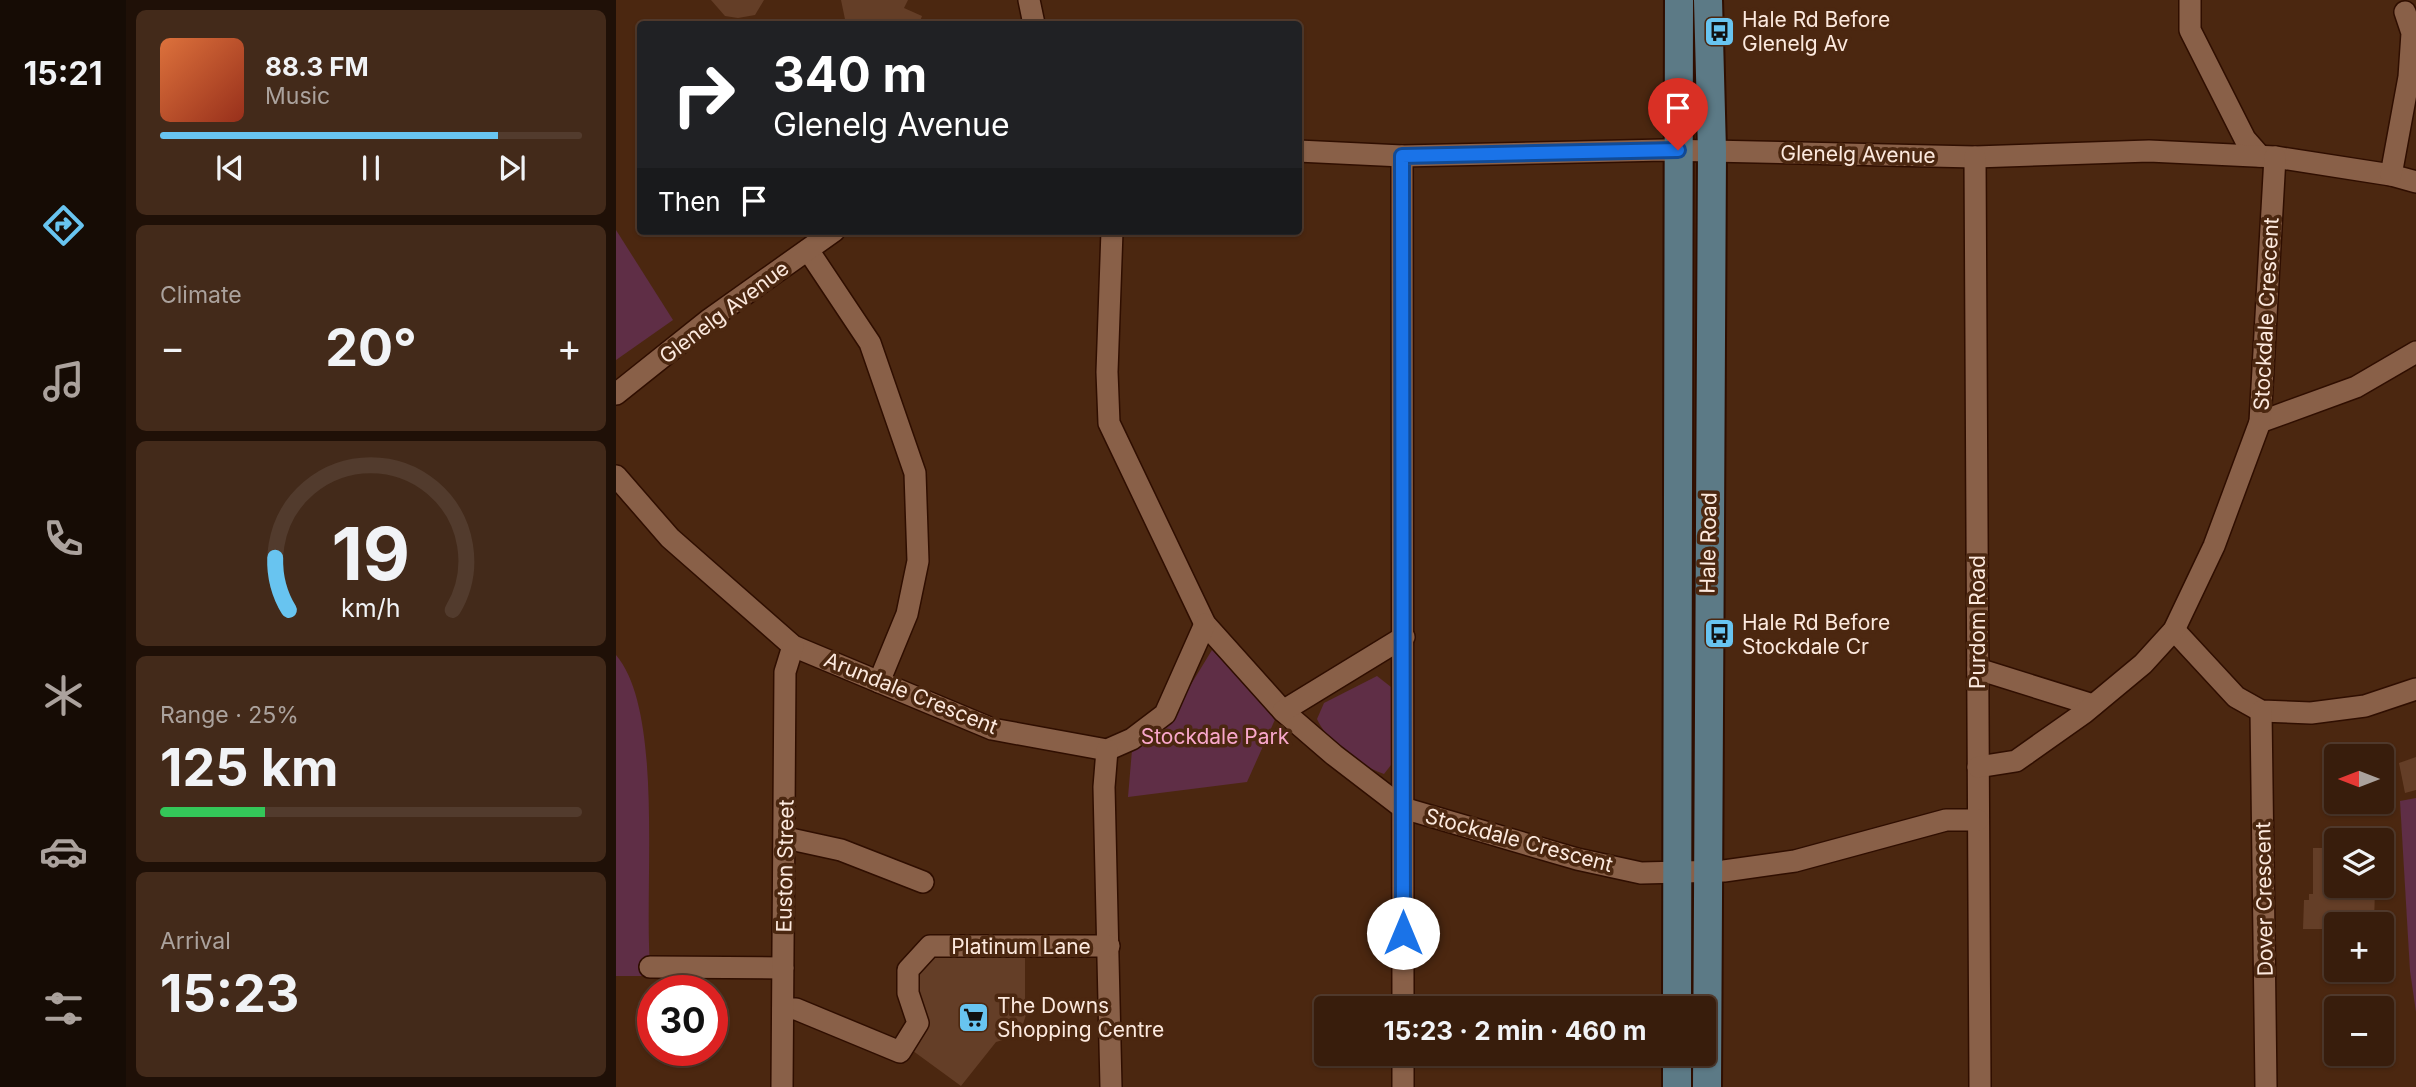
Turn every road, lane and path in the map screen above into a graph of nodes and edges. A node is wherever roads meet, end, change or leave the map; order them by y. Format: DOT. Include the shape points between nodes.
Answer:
graph roads {
  1 [pos="1029,0"];
  2 [pos="1679,0"];
  3 [pos="1708,0"];
  4 [pos="2190,0"];
  5 [pos="2404,12"];
  6 [pos="1033,21"];
  7 [pos="1678,150"];
  8 [pos="1712,150"];
  9 [pos="1302,151"];
  10 [pos="1402,156"];
  11 [pos="2268,156"];
  12 [pos="1975,157"];
  13 [pos="2391,175"];
  14 [pos="2416,182"];
  15 [pos="829,235"];
  16 [pos="1112,235"];
  17 [pos="808,250"];
  18 [pos="2416,352"];
  19 [pos="616,394"];
  20 [pos="2260,422"];
  21 [pos="616,476"];
  22 [pos="1205,624"];
  23 [pos="2174,630"];
  24 [pos="1404,637"];
  25 [pos="793,646"];
  26 [pos="1978,670"];
  27 [pos="879,682"];
  28 [pos="2416,689"];
  29 [pos="2093,705"];
  30 [pos="1283,710"];
  31 [pos="2261,711"];
  32 [pos="1107,750"];
  33 [pos="1978,767"];
  34 [pos="1403,808"];
  35 [pos="1978,820"];
  36 [pos="786,838"];
  37 [pos="1706,871"];
  38 [pos="1677,872"];
  39 [pos="923,882"];
  40 [pos="1108,946"];
  41 [pos="649,967"];
  42 [pos="783,968"];
  43 [pos="1403,996"];
  44 [pos="1677,996"];
  45 [pos="783,1009"];
  46 [pos="1403,1066"];
  47 [pos="1677,1066"];
  48 [pos="782,1087"];
  49 [pos="1111,1087"];
  50 [pos="1403,1087"];
  51 [pos="1677,1087"];
  52 [pos="1707,1087"];
  53 [pos="1980,1087"];
  54 [pos="2266,1087"];
  1 -- 6 [label="street"];
  2 -- 7 [label="main road, Hale Road"];
  3 -- 8 [label="main road, Hale Road"];
  4 -- 11 [label="street" via="2190,30 2245,139"];
  5 -- 13 [label="street" via="2412,44"];
  7 -- 8 [label="street, Glenelg Avenue"];
  7 -- 10 [label="street, Glenelg Avenue"];
  7 -- 38 [label="main road, Hale Road"];
  8 -- 12 [label="street, Glenelg Avenue"];
  8 -- 37 [label="main road, Hale Road"];
  9 -- 10 [label="street, Glenelg Avenue"];
  10 -- 24 [label="street"];
  11 -- 12 [label="street, Glenelg Avenue" via="2149,151"];
  11 -- 13 [label="street, Glenelg Avenue"];
  11 -- 20 [label="street, Stockdale Crescent"];
  12 -- 26 [label="street, Purdom Road"];
  13 -- 14 [label="street, Glenelg Avenue"];
  15 -- 17 [label="street, Glenelg Avenue"];
  16 -- 22 [label="street, Stockdale Crescent" via="1109,423"];
  17 -- 19 [label="street, Glenelg Avenue" via="710,319"];
  17 -- 27 [label="street" via="870,343 915,473 918,561 907,614"];
  18 -- 20 [label="street" via="2356,387"];
  20 -- 23 [label="street, Stockdale Crescent" via="2214,546"];
  21 -- 25 [label="street, Arundale Crescent" via="670,538"];
  22 -- 30 [label="street, Stockdale Crescent"];
  22 -- 32 [label="street" via="1166,714"];
  23 -- 29 [label="street, Stockdale Crescent" via="2143,664"];
  23 -- 31 [label="street" via="2236,697"];
  24 -- 30 [label="street"];
  24 -- 34 [label="street"];
  25 -- 27 [label="street, Arundale Crescent"];
  25 -- 36 [label="street, Euston Street" via="785,672"];
  26 -- 29 [label="street"];
  26 -- 33 [label="street, Purdom Road"];
  27 -- 32 [label="street, Arundale Crescent" via="992,729"];
  28 -- 31 [label="street" via="2352,708 2311,713"];
  29 -- 33 [label="street, Stockdale Crescent" via="2016,761"];
  30 -- 34 [label="street, Stockdale Crescent"];
  31 -- 54 [label="street, Dover Crescent"];
  32 -- 40 [label="street"];
  33 -- 35 [label="street, Purdom Road"];
  34 -- 38 [label="street, Stockdale Crescent" via="1577,859 1642,873"];
  34 -- 43 [label="street"];
  35 -- 37 [label="street, Stockdale Crescent" via="1945,820 1795,862"];
  35 -- 53 [label="street, Purdom Road"];
  36 -- 39 [label="street" via="841,850"];
  36 -- 42 [label="street, Euston Street"];
  37 -- 38 [label="street, Stockdale Crescent"];
  37 -- 52 [label="main road, Hale Road"];
  38 -- 44 [label="main road, Hale Road"];
  40 -- 45 [label="street, Platinum Lane" via="930,946 908,970 908,993 918,1023 900,1052 796,1009"];
  40 -- 49 [label="street"];
  41 -- 42 [label="street"];
  42 -- 45 [label="street, Euston Street"];
  45 -- 48 [label="street, Euston Street"];
  46 -- 50 [label="street"];
  47 -- 51 [label="main road"];
}
